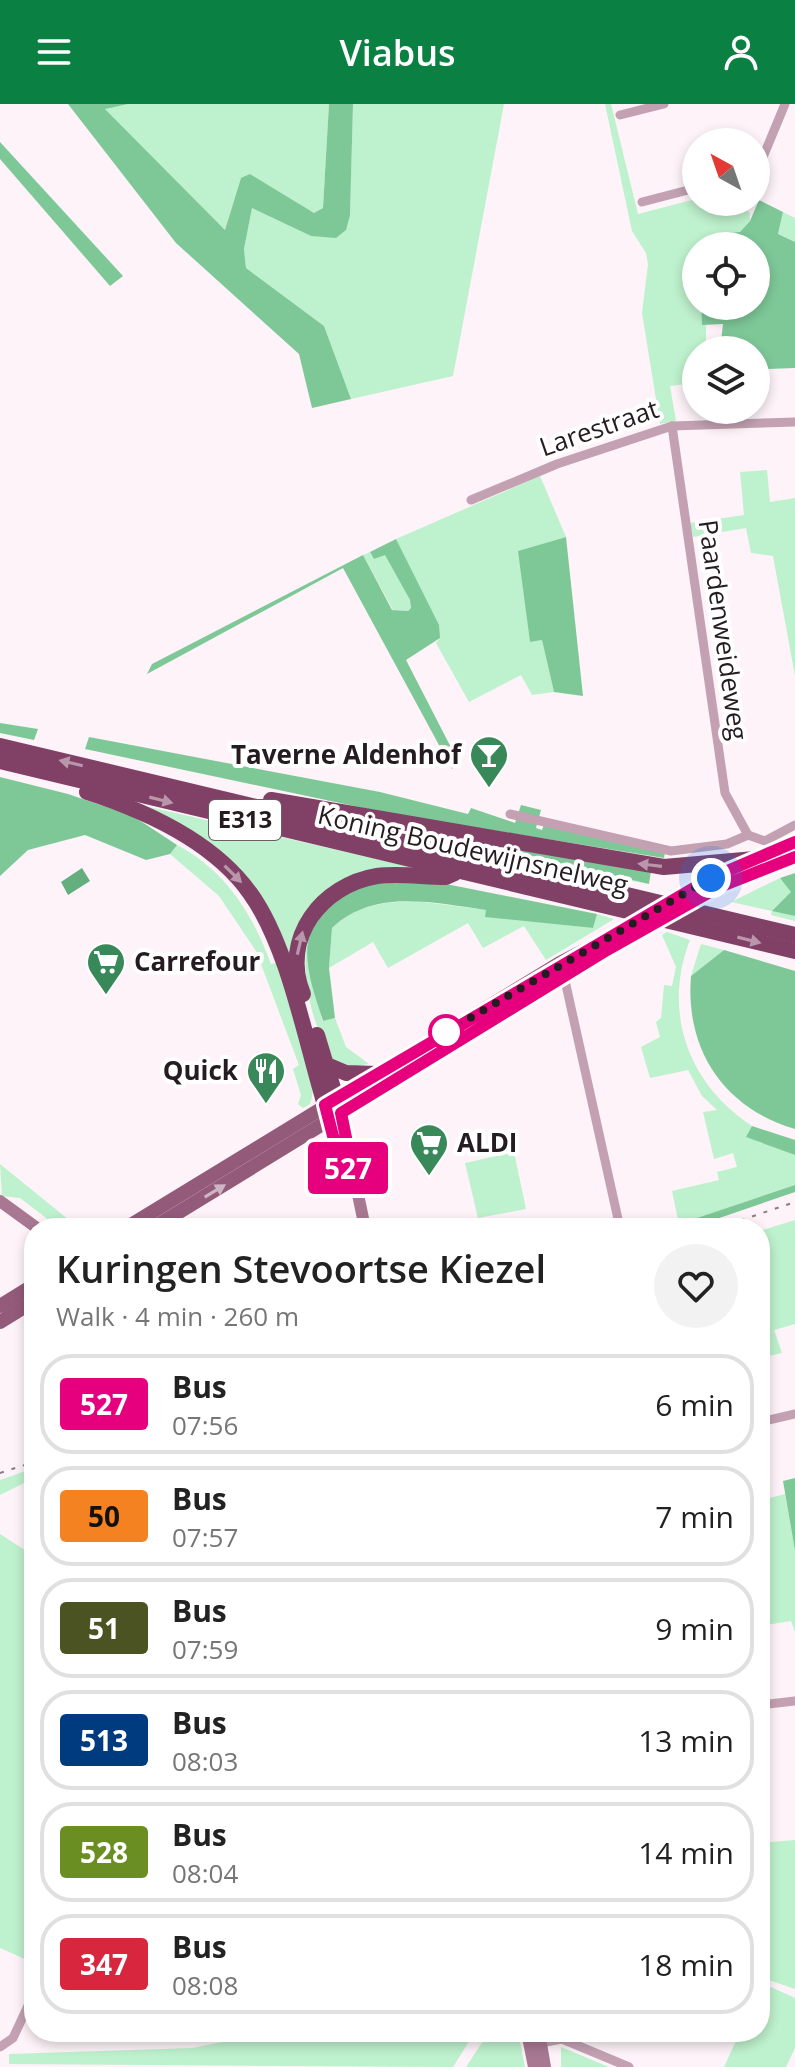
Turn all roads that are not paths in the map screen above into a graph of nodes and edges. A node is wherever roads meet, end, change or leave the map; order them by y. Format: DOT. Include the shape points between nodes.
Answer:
graph roads {
  1 [pos="664,104"];
  2 [pos="782,105"];
  3 [pos="620,115"];
  4 [pos="770,137"];
  5 [pos="682,192"];
  6 [pos="642,202"];
  7 [pos="795,422"];
  8 [pos="672,426"];
  9 [pos="471,500"];
  10 [pos="0,746"];
  11 [pos="0,761"];
  12 [pos="31,768"];
  13 [pos="187,791"];
  14 [pos="510,814"];
  15 [pos="795,825"];
  16 [pos="748,835"];
  17 [pos="795,842"];
  18 [pos="795,857"];
  19 [pos="755,859"];
  20 [pos="459,871"];
  21 [pos="795,935"];
  22 [pos="795,951"];
  23 [pos="564,976"];
  24 [pos="327,1065"];
  25 [pos="377,1074"];
  26 [pos="332,1109"];
  27 [pos="0,1201"];
  28 [pos="143,1218"];
  29 [pos="180,1218"];
  30 [pos="363,1218"];
  31 [pos="618,1218"];
  32 [pos="24,1219"];
  33 [pos="24,1291"];
  34 [pos="0,1306"];
  35 [pos="24,1307"];
  36 [pos="0,1322"];
  37 [pos="795,1414"];
  38 [pos="770,1420"];
  39 [pos="795,1701"];
  40 [pos="770,1704"];
  41 [pos="24,2014"];
  42 [pos="534,2042"];
  43 [pos="536,2042"];
  44 [pos="569,2042"];
  45 [pos="0,2047"];
  46 [pos="534,2067"];
  47 [pos="545,2067"];
  48 [pos="629,2067"];
  1 -- 3 [label="street"];
  2 -- 4 [label="street"];
  5 -- 6 [label="street"];
  7 -- 8 [label="street, Larestraat"];
  8 -- 9 [label="street, Larestraat" via="557,464"];
  8 -- 16 [label="street, Paardenweideweg" via="725,793"];
  13 -- 10 [label="highway, Koning Boudewijnsnelweg / E313, one-way"];
  11 -- 12 [label="highway, Koning Boudewijnsnelweg / E313"];
  12 -- 20 [label="highway, Koning Boudewijnsnelweg / E313, one-way"];
  12 -- 26 [label="highway, one-way" via="163,823 212,855 250,892 275,942"];
  19 -- 13 [label="highway, one-way" via="664,867 202,787"];
  13 -- 21 [label="highway, Koning Boudewijnsnelweg / E313"];
  14 -- 16 [label="street" via="671,851 727,844"];
  15 -- 16 [label="street" via="765,841"];
  17 -- 19 [label="main road"];
  18 -- 23 [label="main road" via="717,888"];
  19 -- 25 [label="main road" via="560,963"];
  20 -- 22 [label="highway, Koning Boudewijnsnelweg / E313, one-way"];
  24 -- 20 [label="highway, one-way" via="297,968 308,919 322,901 357,880 392,874 446,877"];
  23 -- 26 [label="main road"];
  23 -- 31 [label="street"];
  24 -- 25 [label="highway" via="346,1073"];
  24 -- 26 [label="highway"];
  25 -- 26 [label="main road"];
  26 -- 28 [label="main road"];
  29 -- 26 [label="main road, one-way"];
  26 -- 30 [label="main road"];
  27 -- 32 [label="main road"];
  33 -- 34 [label="main road"];
  35 -- 36 [label="main road"];
  37 -- 38 [label="street"];
  39 -- 40 [label="street"];
  41 -- 45 [label="street" via="13,2038"];
  42 -- 46 [label="main road"];
  43 -- 47 [label="main road"];
  44 -- 48 [label="street"];
}
